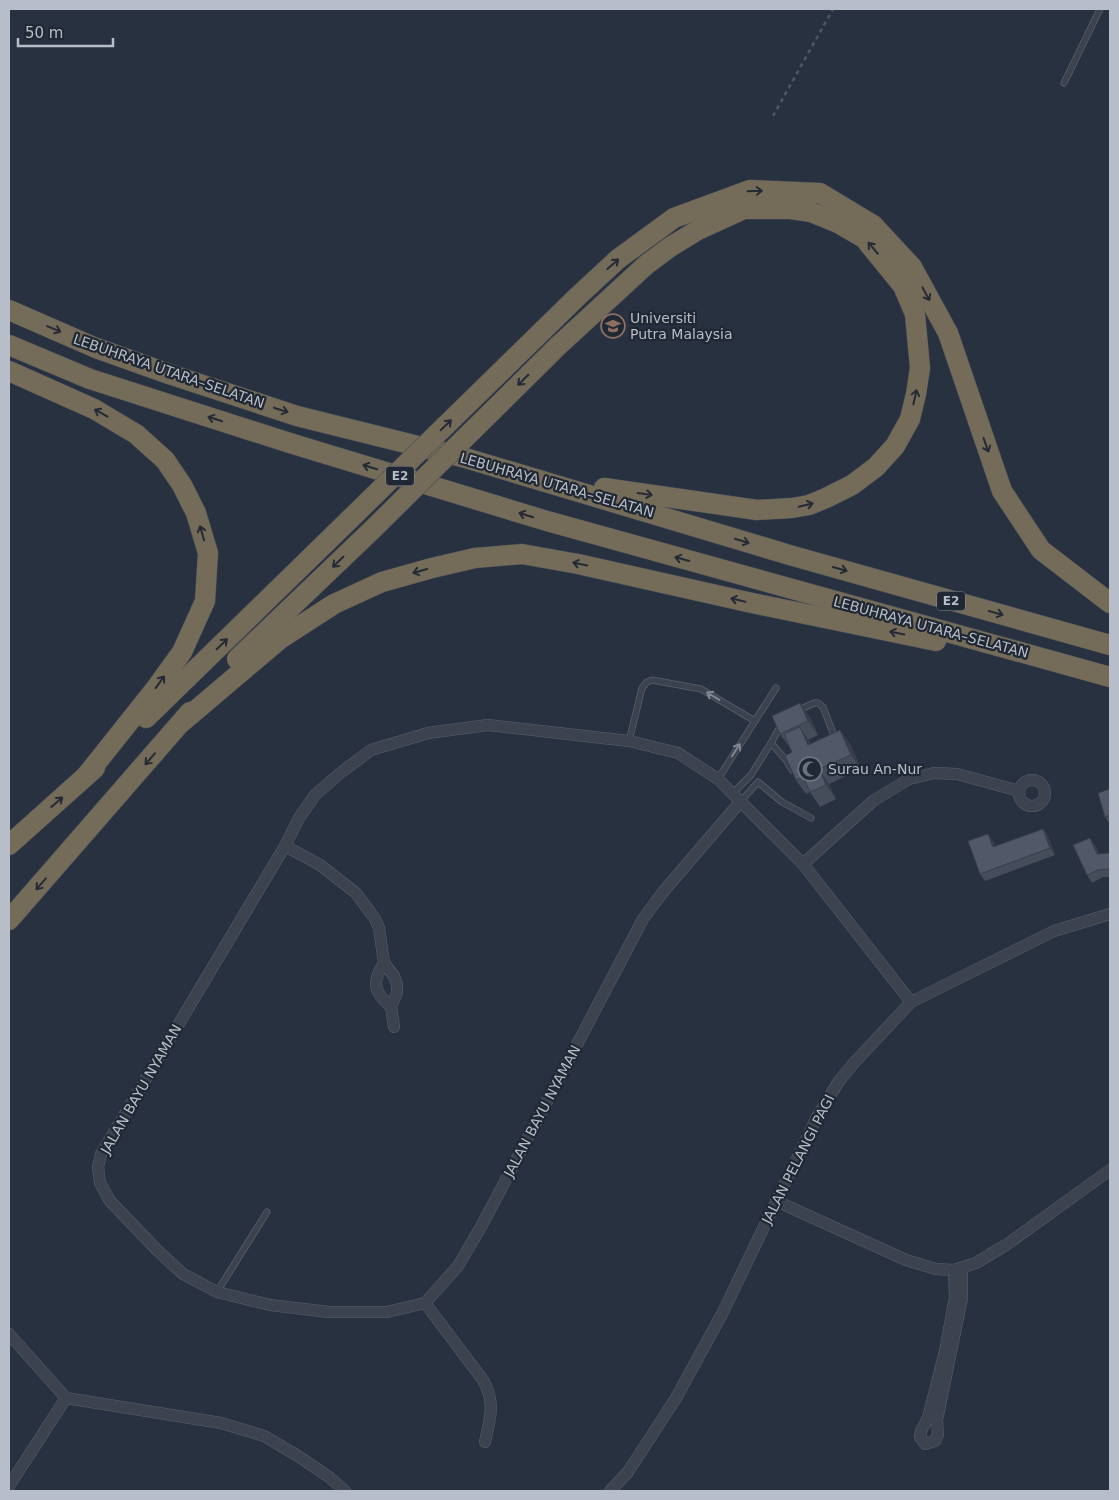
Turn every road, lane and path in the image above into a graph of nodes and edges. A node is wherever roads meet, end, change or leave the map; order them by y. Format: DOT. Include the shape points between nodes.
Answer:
graph roads {
  1 [pos="834,9"];
  2 [pos="1100,9"];
  3 [pos="1064,83"];
  4 [pos="773,116"];
  5 [pos="9,310"];
  6 [pos="9,345"];
  7 [pos="9,371"];
  8 [pos="562,486"];
  9 [pos="1110,603"];
  10 [pos="1110,645"];
  11 [pos="1105,675"];
  12 [pos="776,688"];
  13 [pos="791,714"];
  14 [pos="786,720"];
  15 [pos="755,721"];
  16 [pos="182,722"];
  17 [pos="833,733"];
  18 [pos="629,741"];
  19 [pos="771,743"];
  20 [pos="792,770"];
  21 [pos="751,775"];
  22 [pos="86,776"];
  23 [pos="718,779"];
  24 [pos="758,782"];
  25 [pos="1019,791"];
  26 [pos="737,797"];
  27 [pos="811,818"];
  28 [pos="9,845"];
  29 [pos="285,846"];
  30 [pos="803,864"];
  31 [pos="1110,914"];
  32 [pos="9,920"];
  33 [pos="384,963"];
  34 [pos="911,1002"];
  35 [pos="391,1007"];
  36 [pos="394,1027"];
  37 [pos="1110,1170"];
  38 [pos="776,1201"];
  39 [pos="267,1212"];
  40 [pos="958,1270"];
  41 [pos="217,1292"];
  42 [pos="425,1302"];
  43 [pos="9,1334"];
  44 [pos="66,1398"];
  45 [pos="485,1442"];
  46 [pos="9,1486"];
  47 [pos="345,1491"];
  48 [pos="610,1491"];
  1 -- 4 [label="path"];
  2 -- 3 [label="lane"];
  5 -- 8 [label="highway, LEBUHRAYA UTARA–SELATAN / E2, one-way" via="96,348 297,416"];
  11 -- 6 [label="highway, LEBUHRAYA UTARA–SELATAN / E2, one-way" via="547,521 90,379"];
  22 -- 7 [label="highway, one-way" via="182,652 205,601 208,553 196,513 165,460 115,420"];
  8 -- 10 [label="highway, LEBUHRAYA UTARA–SELATAN / E2, one-way" via="793,556"];
  8 -- 16 [label="highway, one-way, bridge" via="600,488 758,510 809,505 852,485 876,468 895,446 910,419 920,368 915,314 903,286 864,238 811,212 744,208 698,230 646,265 558,346 224,672"];
  22 -- 9 [label="highway, one-way, bridge" via="618,259 674,218 750,190 820,193 873,224 912,267 948,333 1002,491 1041,550"];
  11 -- 16 [label="highway, one-way" via="522,554 475,558 432,568 382,582 334,604 280,639"];
  12 -- 15 [label="lane"];
  13 -- 17 [label="lane" via="818,703 823,707"];
  14 -- 19 [label="lane"];
  15 -- 18 [label="lane, one-way" via="701,689 652,680 642,688"];
  23 -- 15 [label="lane, one-way"];
  16 -- 32 [label="highway, one-way"];
  18 -- 23 [label="street, JALAN BAYU NYAMAN" via="678,753"];
  18 -- 29 [label="street, JALAN BAYU NYAMAN" via="488,725 428,733 381,747 339,774 315,796"];
  19 -- 20 [label="lane"];
  19 -- 21 [label="lane"];
  21 -- 24 [label="lane"];
  21 -- 26 [label="lane"];
  28 -- 22 [label="highway, one-way"];
  23 -- 26 [label="street, JALAN BAYU NYAMAN"];
  24 -- 26 [label="lane"];
  24 -- 27 [label="lane" via="782,802"];
  25 -- 30 [label="street" via="957,774 909,779 873,801"];
  26 -- 30 [label="street, JALAN BAYU NYAMAN"];
  26 -- 42 [label="street, JALAN BAYU NYAMAN" via="643,919 482,1225 458,1266"];
  29 -- 33 [label="street" via="320,865 356,894 379,928"];
  29 -- 41 [label="street, JALAN BAYU NYAMAN" via="101,1154 98,1167 100,1183 110,1201 183,1274"];
  30 -- 34 [label="street, JALAN BAYU NYAMAN"];
  31 -- 34 [label="street, JALAN PELANGI PAGI" via="1054,931"];
  33 -- 35 [label="street" via="397,985"];
  33 -- 35 [label="street" via="375,982 376,991"];
  34 -- 38 [label="street, JALAN PELANGI PAGI" via="839,1081 817,1117"];
  35 -- 36 [label="street"];
  37 -- 40 [label="street" via="1006,1245"];
  38 -- 40 [label="street" via="906,1260"];
  38 -- 48 [label="street, JALAN PELANGI PAGI" via="722,1314 676,1398 628,1472"];
  39 -- 41 [label="lane"];
  40 -- 40 [label="street" via="962,1298 937,1420 938,1436 935,1441 925,1444 920,1438 921,1431 928,1418 945,1351"];
  41 -- 42 [label="street, JALAN BAYU NYAMAN" via="270,1305 329,1312 387,1312"];
  42 -- 45 [label="street" via="489,1391 492,1406"];
  43 -- 44 [label="street"];
  44 -- 46 [label="street"];
  44 -- 47 [label="street" via="221,1423 264,1436 322,1472"];
}
